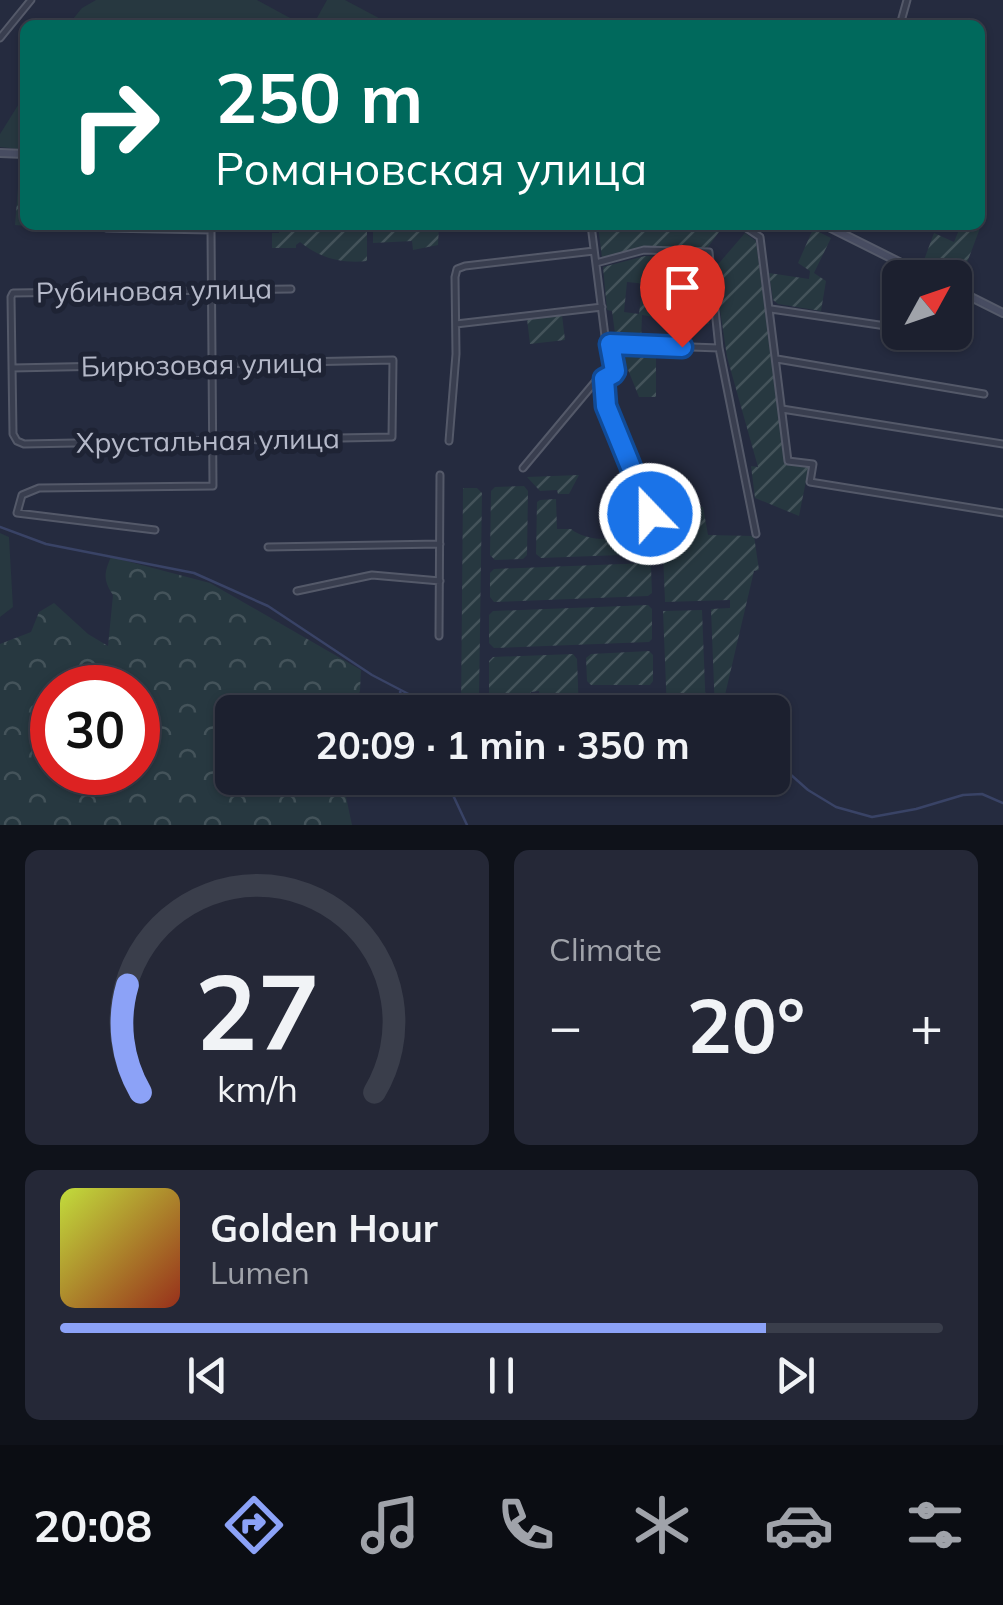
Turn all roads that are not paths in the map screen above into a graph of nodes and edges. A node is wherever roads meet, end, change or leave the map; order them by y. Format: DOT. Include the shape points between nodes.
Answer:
graph roads {
  1 [pos="31,0"];
  2 [pos="0,38"];
  3 [pos="211,230"];
  4 [pos="592,230"];
  5 [pos="750,230"];
  6 [pos="834,230"];
  7 [pos="594,251"];
  8 [pos="895,260"];
  9 [pos="596,262"];
  10 [pos="212,289"];
  11 [pos="291,289"];
  12 [pos="972,298"];
  13 [pos="602,307"];
  14 [pos="771,308"];
  15 [pos="1003,313"];
  16 [pos="456,324"];
  17 [pos="882,325"];
  18 [pos="610,344"];
  19 [pos="719,348"];
  20 [pos="776,360"];
  21 [pos="213,364"];
  22 [pos="12,368"];
  23 [pos="600,376"];
  24 [pos="984,394"];
  25 [pos="782,409"];
  26 [pos="392,437"];
  27 [pos="213,440"];
  28 [pos="449,441"];
  29 [pos="1003,444"];
  30 [pos="522,468"];
  31 [pos="440,475"];
  32 [pos="636,478"];
  33 [pos="613,500"];
  34 [pos="650,514"];
  35 [pos="1003,514"];
  36 [pos="155,530"];
  37 [pos="756,534"];
  38 [pos="440,544"];
  39 [pos="268,547"];
  40 [pos="440,581"];
  41 [pos="297,591"];
  42 [pos="440,636"];
  1 -- 2 [label="street"];
  3 -- 10 [label="street"];
  4 -- 7 [label="street"];
  5 -- 14 [label="street" via="760,237"];
  6 -- 8 [label="main road"];
  7 -- 9 [label="street"];
  7 -- 16 [label="street" via="457,269"];
  9 -- 13 [label="street"];
  9 -- 19 [label="street" via="644,250 710,252"];
  10 -- 11 [label="street, Рубиновая улица"];
  10 -- 21 [label="street"];
  10 -- 22 [label="street, Рубиновая улица" via="13,293"];
  12 -- 15 [label="main road"];
  13 -- 16 [label="street"];
  13 -- 18 [label="street"];
  14 -- 17 [label="street"];
  14 -- 20 [label="street"];
  16 -- 28 [label="street"];
  18 -- 19 [label="street"];
  18 -- 32 [label="street" via="615,371 604,379 606,406"];
  19 -- 37 [label="street"];
  20 -- 24 [label="street"];
  20 -- 25 [label="street"];
  21 -- 22 [label="street, Бирюзовая улица"];
  21 -- 26 [label="street, Бирюзовая улица" via="393,360"];
  21 -- 27 [label="street"];
  22 -- 27 [label="street, Хрустальная улица" via="14,434 24,444"];
  23 -- 30 [label="street"];
  25 -- 29 [label="street"];
  25 -- 35 [label="street" via="788,461 812,464 810,482"];
  26 -- 27 [label="street, Хрустальная улица"];
  27 -- 36 [label="street" via="214,486 39,488 22,495 17,514"];
  31 -- 38 [label="street"];
  32 -- 33 [label="street"];
  32 -- 34 [label="street"];
  38 -- 39 [label="street"];
  38 -- 40 [label="street"];
  40 -- 41 [label="street" via="372,575"];
  40 -- 42 [label="street"];
}
